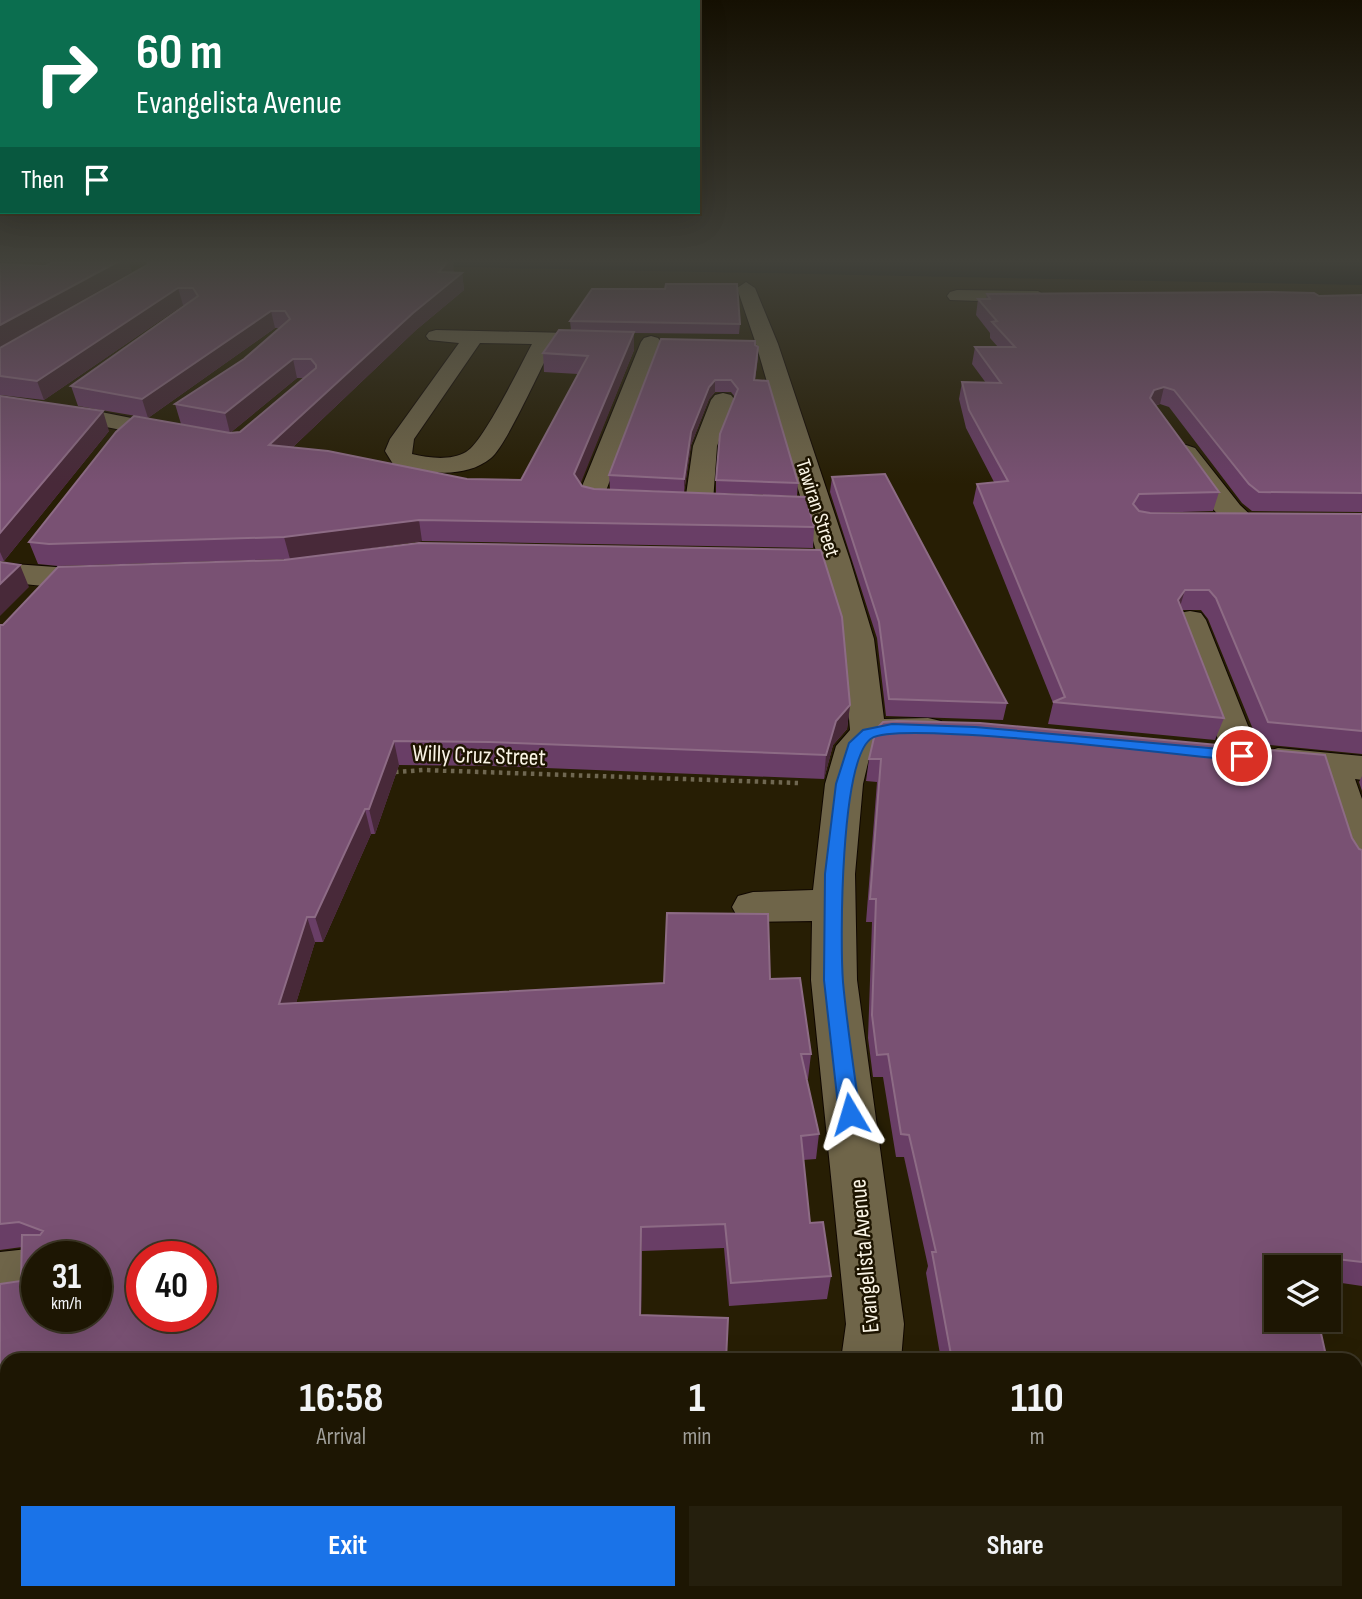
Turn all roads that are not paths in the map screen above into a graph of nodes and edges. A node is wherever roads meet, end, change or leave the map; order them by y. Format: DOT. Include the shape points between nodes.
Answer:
graph roads {
  1 [pos="436,336"];
  2 [pos="753,336"];
  3 [pos="474,337"];
  4 [pos="546,338"];
  5 [pos="586,340"];
  6 [pos="625,341"];
  7 [pos="71,397"];
  8 [pos="723,400"];
  9 [pos="0,404"];
  10 [pos="49,411"];
  11 [pos="173,415"];
  12 [pos="142,428"];
  13 [pos="1175,437"];
  14 [pos="206,439"];
  15 [pos="112,445"];
  16 [pos="678,501"];
  17 [pos="726,503"];
  18 [pos="1206,522"];
  19 [pos="35,548"];
  20 [pos="740,558"];
  21 [pos="835,560"];
  22 [pos="7,572"];
  23 [pos="126,576"];
  24 [pos="58,578"];
  25 [pos="29,608"];
  26 [pos="1190,620"];
  27 [pos="961,731"];
  28 [pos="868,733"];
  29 [pos="1201,752"];
  30 [pos="1242,756"];
  31 [pos="1347,766"];
  32 [pos="1362,859"];
  33 [pos="832,905"];
  34 [pos="753,907"];
  35 [pos="21,1277"];
  36 [pos="0,1280"];
  37 [pos="872,1353"];
  1 -- 3 [label="street"];
  2 -- 21 [label="street, Tawiran Street" via="805,507"];
  3 -- 4 [label="street"];
  3 -- 4 [label="street" via="402,439 397,451 402,459 440,465 476,458 485,451"];
  4 -- 5 [label="street"];
  6 -- 16 [label="street" via="664,342 591,496"];
  7 -- 10 [label="street"];
  8 -- 16 [label="street"];
  9 -- 10 [label="street"];
  10 -- 12 [label="street"];
  11 -- 12 [label="street"];
  12 -- 14 [label="street"];
  12 -- 15 [label="street"];
  13 -- 18 [label="street" via="1230,511 1257,522"];
  16 -- 17 [label="street"];
  19 -- 22 [label="street"];
  20 -- 21 [label="street"];
  21 -- 28 [label="street, Tawiran Street" via="858,639"];
  22 -- 24 [label="street"];
  23 -- 24 [label="street"];
  24 -- 25 [label="street"];
  26 -- 30 [label="street"];
  27 -- 28 [label="street"];
  28 -- 33 [label="street, Evangelista Avenue" via="854,746 844,784"];
  29 -- 30 [label="street"];
  30 -- 31 [label="street"];
  31 -- 32 [label="street"];
  33 -- 34 [label="street"];
  33 -- 37 [label="street, Evangelista Avenue" via="834,980 875,1324"];
  35 -- 36 [label="street"];
}
